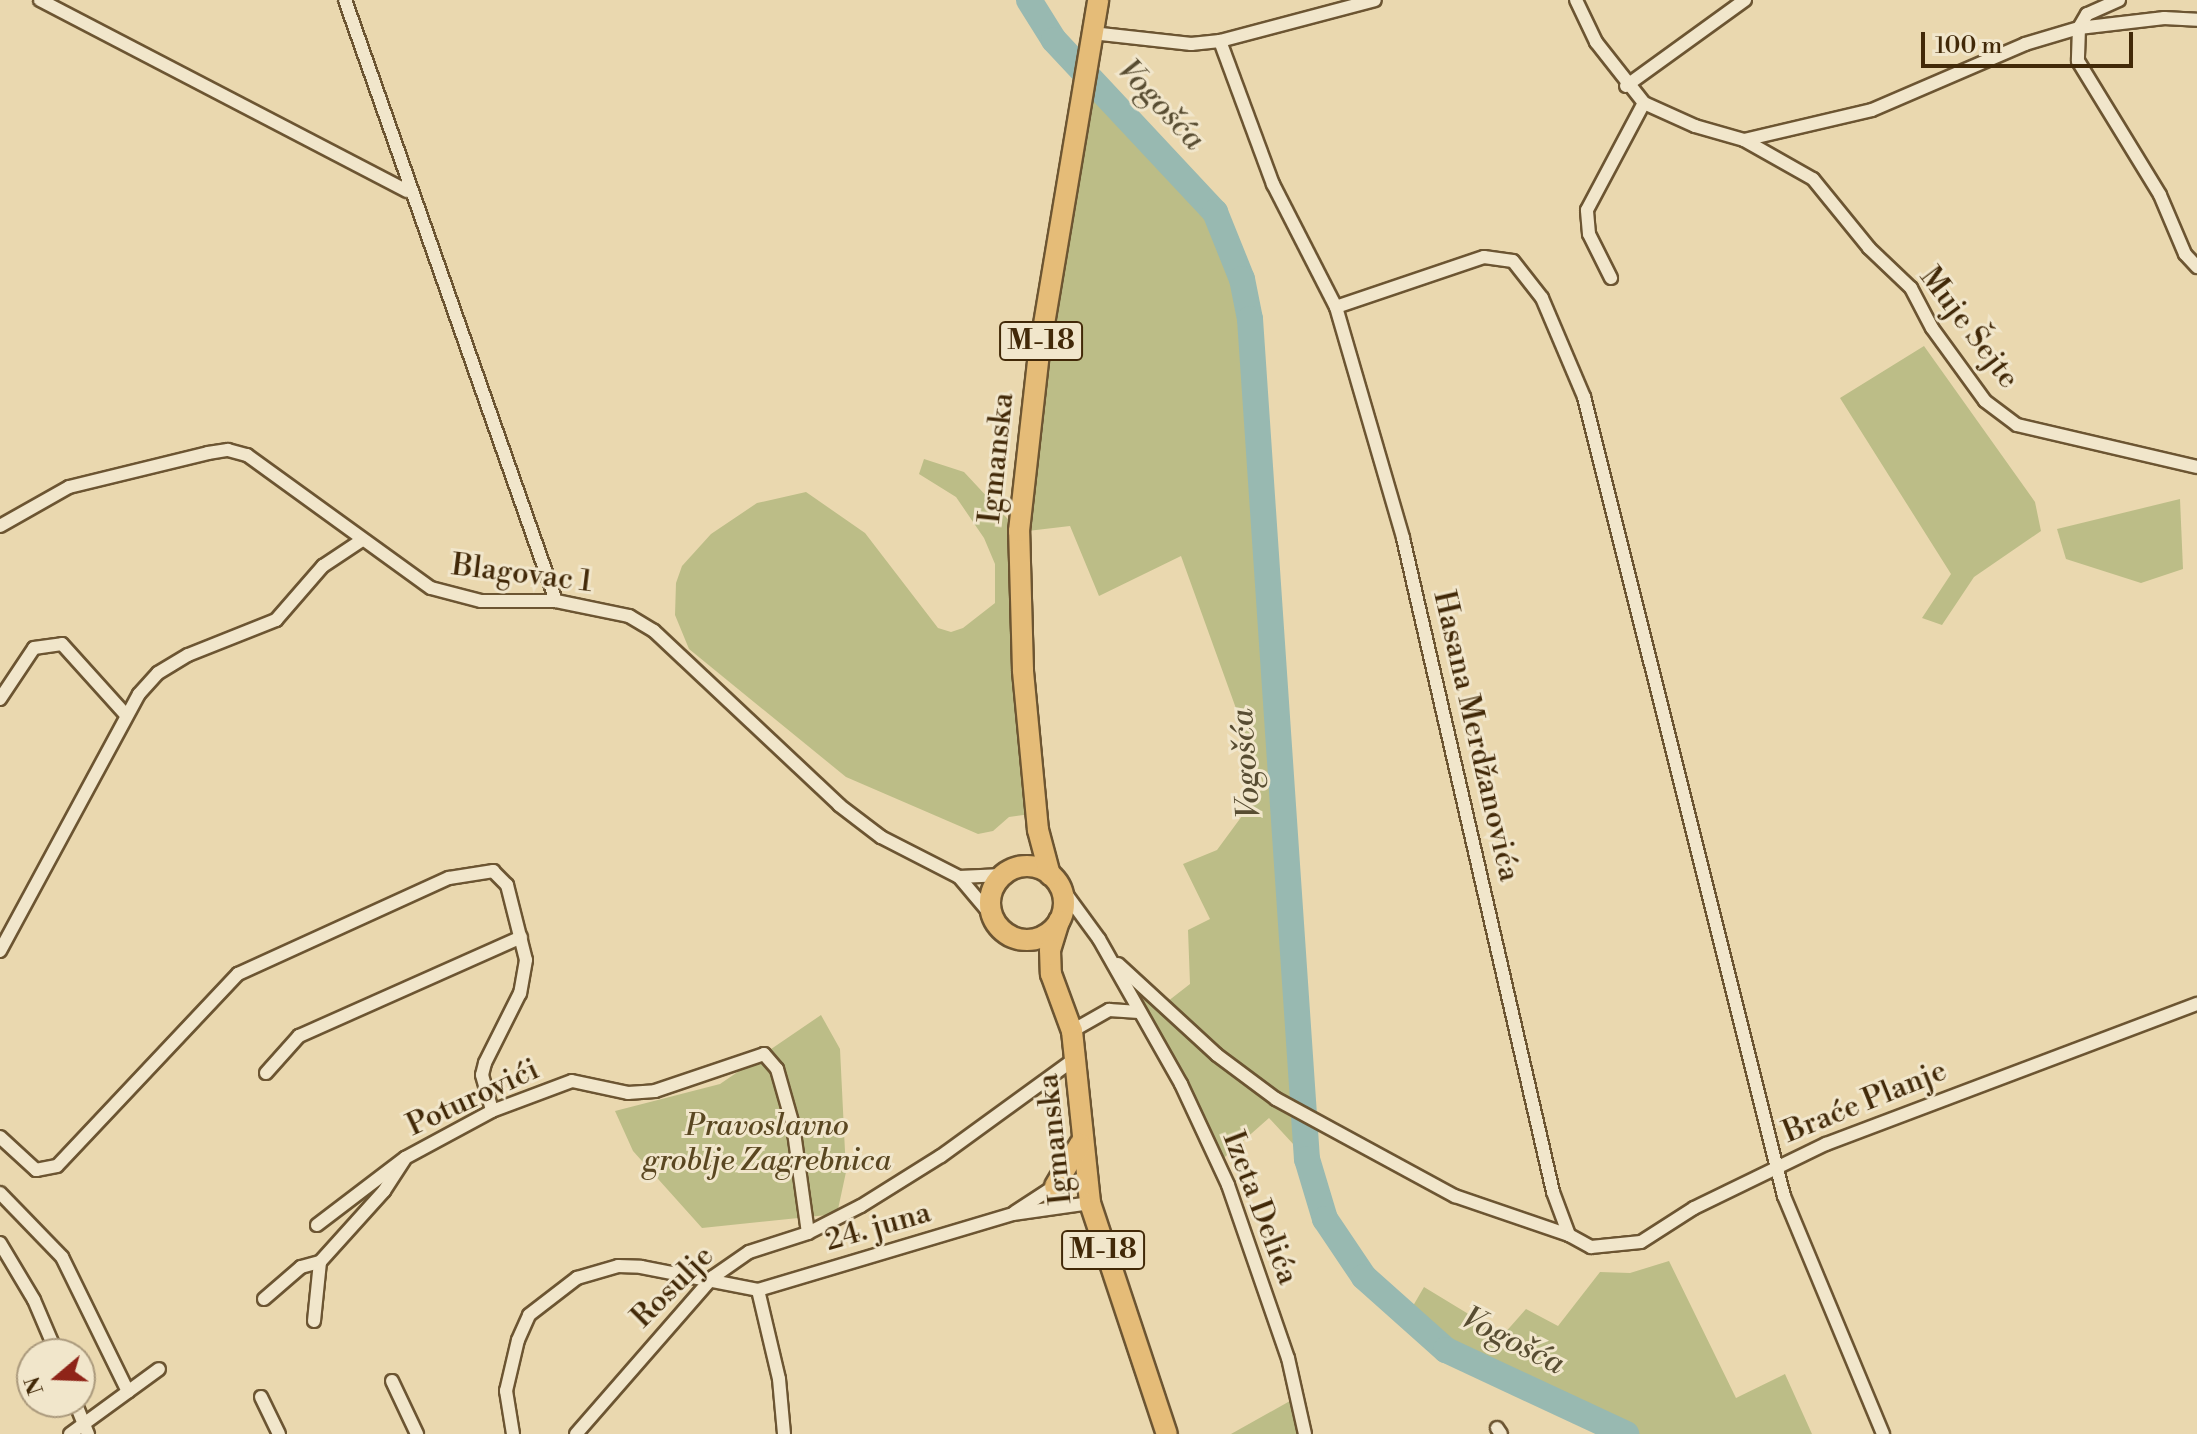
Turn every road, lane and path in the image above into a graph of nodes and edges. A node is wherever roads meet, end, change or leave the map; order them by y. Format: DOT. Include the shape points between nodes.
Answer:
graph roads {
  1 [pos="40,0"];
  2 [pos="345,0"];
  3 [pos="1098,0"];
  4 [pos="1375,0"];
  5 [pos="1576,0"];
  6 [pos="1745,0"];
  7 [pos="2119,0"];
  8 [pos="2197,20"];
  9 [pos="2079,28"];
  10 [pos="1092,33"];
  11 [pos="1220,41"];
  12 [pos="1626,86"];
  13 [pos="1644,103"];
  14 [pos="1744,140"];
  15 [pos="407,191"];
  16 [pos="2197,267"];
  17 [pos="1611,278"];
  18 [pos="1336,307"];
  19 [pos="2197,467"];
  20 [pos="0,526"];
  21 [pos="362,540"];
  22 [pos="556,601"];
  23 [pos="0,699"];
  24 [pos="126,715"];
  25 [pos="1038,830"];
  26 [pos="1010,871"];
  27 [pos="959,877"];
  28 [pos="1054,879"];
  29 [pos="991,915"];
  30 [pos="1060,919"];
  31 [pos="1086,921"];
  32 [pos="521,937"];
  33 [pos="1014,938"];
  34 [pos="0,951"];
  35 [pos="1110,957"];
  36 [pos="1051,974"];
  37 [pos="2197,1004"];
  38 [pos="1139,1012"];
  39 [pos="1072,1031"];
  40 [pos="1076,1058"];
  41 [pos="266,1073"];
  42 [pos="492,1111"];
  43 [pos="0,1137"];
  44 [pos="1081,1141"];
  45 [pos="405,1158"];
  46 [pos="1779,1166"];
  47 [pos="1086,1178"];
  48 [pos="1055,1186"];
  49 [pos="0,1193"];
  50 [pos="1090,1203"];
  51 [pos="1013,1214"];
  52 [pos="317,1225"];
  53 [pos="808,1233"];
  54 [pos="1569,1235"];
  55 [pos="0,1243"];
  56 [pos="320,1262"];
  57 [pos="713,1277"];
  58 [pos="758,1290"];
  59 [pos="264,1299"];
  60 [pos="314,1321"];
  61 [pos="50,1338"];
  62 [pos="159,1369"];
  63 [pos="392,1381"];
  64 [pos="128,1392"];
  65 [pos="261,1397"];
  66 [pos="86,1428"];
  67 [pos="70,1434"];
  68 [pos="279,1434"];
  69 [pos="417,1434"];
  70 [pos="513,1434"];
  71 [pos="576,1434"];
  72 [pos="784,1434"];
  73 [pos="1167,1434"];
  74 [pos="1305,1434"];
  75 [pos="1883,1434"];
  1 -- 15 [label="street"];
  2 -- 15 [label="street"];
  3 -- 10 [label="main road, Igmanska / M-18"];
  4 -- 11 [label="street"];
  5 -- 12 [label="street, Muje Šejte"];
  6 -- 12 [label="street"];
  7 -- 9 [label="street, Muje Šejte" via="2087,14"];
  8 -- 9 [label="street, Muje Šejte" via="2164,18"];
  9 -- 14 [label="street, Muje Šejte" via="2025,44 1872,110"];
  9 -- 16 [label="street" via="2078,61 2151,179 2185,254"];
  10 -- 11 [label="street" via="1191,44"];
  10 -- 25 [label="main road, Igmanska / M-18" via="1039,354 1019,531 1021,647"];
  11 -- 18 [label="street, Hasana Merdžanovića" via="1273,184"];
  12 -- 13 [label="street, Muje Šejte"];
  13 -- 14 [label="street, Muje Šejte"];
  13 -- 17 [label="street" via="1587,210 1589,234"];
  14 -- 19 [label="street, Muje Šejte" via="1813,179 1869,248 1911,288 1932,328 1985,401 2017,425"];
  15 -- 22 [label="street"];
  18 -- 46 [label="street" via="1484,257 1513,261 1542,298 1584,397"];
  18 -- 54 [label="street, Hasana Merdžanovića" via="1403,538 1553,1192"];
  20 -- 21 [label="street, Blagovac 1" via="69,487 228,450 279,474"];
  21 -- 22 [label="street, Blagovac 1" via="431,588 455,596"];
  21 -- 24 [label="street" via="323,566 276,620 188,655 158,673"];
  22 -- 27 [label="street, Blagovac 1" via="629,616 654,631 839,805 881,837"];
  23 -- 24 [label="street" via="34,648 62,644"];
  24 -- 34 [label="street"];
  25 -- 26 [label="main road"];
  25 -- 28 [label="main road, Igmanska / M-18"];
  26 -- 27 [label="street, Blagovac 1"];
  26 -- 28 [label="main road"];
  26 -- 29 [label="main road" via="991,893"];
  27 -- 29 [label="street"];
  28 -- 30 [label="main road, M-18"];
  28 -- 31 [label="street, Izeta Delića"];
  29 -- 33 [label="main road, M-18"];
  30 -- 31 [label="street"];
  30 -- 33 [label="main road" via="1040,938"];
  30 -- 36 [label="main road, Igmanska / M-18" via="1050,950"];
  31 -- 35 [label="street, Izeta Delića"];
  32 -- 41 [label="street" via="299,1036"];
  32 -- 42 [label="street" via="526,977 482,1075"];
  32 -- 43 [label="street" via="502,876 484,872 449,878 238,974 57,1166 36,1170"];
  33 -- 36 [label="main road, Igmanska / M-18"];
  35 -- 38 [label="street, Izeta Delića"];
  35 -- 54 [label="street" via="1217,1055 1276,1099 1455,1196"];
  36 -- 39 [label="main road, Igmanska / M-18"];
  37 -- 46 [label="street, Braće Planje" via="1949,1095"];
  38 -- 39 [label="street" via="1109,1010"];
  38 -- 74 [label="street, Izeta Delića" via="1181,1084 1228,1185 1288,1358"];
  39 -- 40 [label="main road, Igmanska / M-18"];
  40 -- 44 [label="main road, Igmanska / M-18"];
  40 -- 53 [label="street, Rosulje" via="941,1156"];
  42 -- 45 [label="street, Poturovići"];
  42 -- 53 [label="street, Poturovići" via="572,1081 628,1093 655,1091 764,1054 777,1069 793,1125"];
  44 -- 47 [label="main road, Igmanska / M-18"];
  44 -- 48 [label="main road"];
  45 -- 52 [label="street, Poturovići"];
  45 -- 56 [label="street" via="384,1191"];
  46 -- 54 [label="street" via="1641,1242 1591,1247"];
  46 -- 75 [label="street, Braće Planje" via="1794,1228"];
  47 -- 48 [label="street, 24. juna"];
  47 -- 50 [label="main road, Igmanska / M-18"];
  48 -- 51 [label="street, 24. juna"];
  49 -- 64 [label="street" via="62,1257"];
  50 -- 51 [label="street, 24. juna"];
  50 -- 73 [label="main road, Igmanska / M-18"];
  51 -- 58 [label="street, 24. juna"];
  53 -- 57 [label="street, Rosulje" via="749,1252"];
  55 -- 61 [label="street"];
  56 -- 59 [label="street" via="301,1267"];
  56 -- 60 [label="street"];
  57 -- 58 [label="street"];
  57 -- 70 [label="street" via="618,1266 577,1278 555,1293 529,1315 510,1361 506,1391"];
  57 -- 71 [label="street, Rosulje"];
  58 -- 72 [label="street" via="779,1379"];
  62 -- 64 [label="street"];
  63 -- 69 [label="street"];
  64 -- 66 [label="street"];
  65 -- 68 [label="street"];
  66 -- 67 [label="street"];
}
